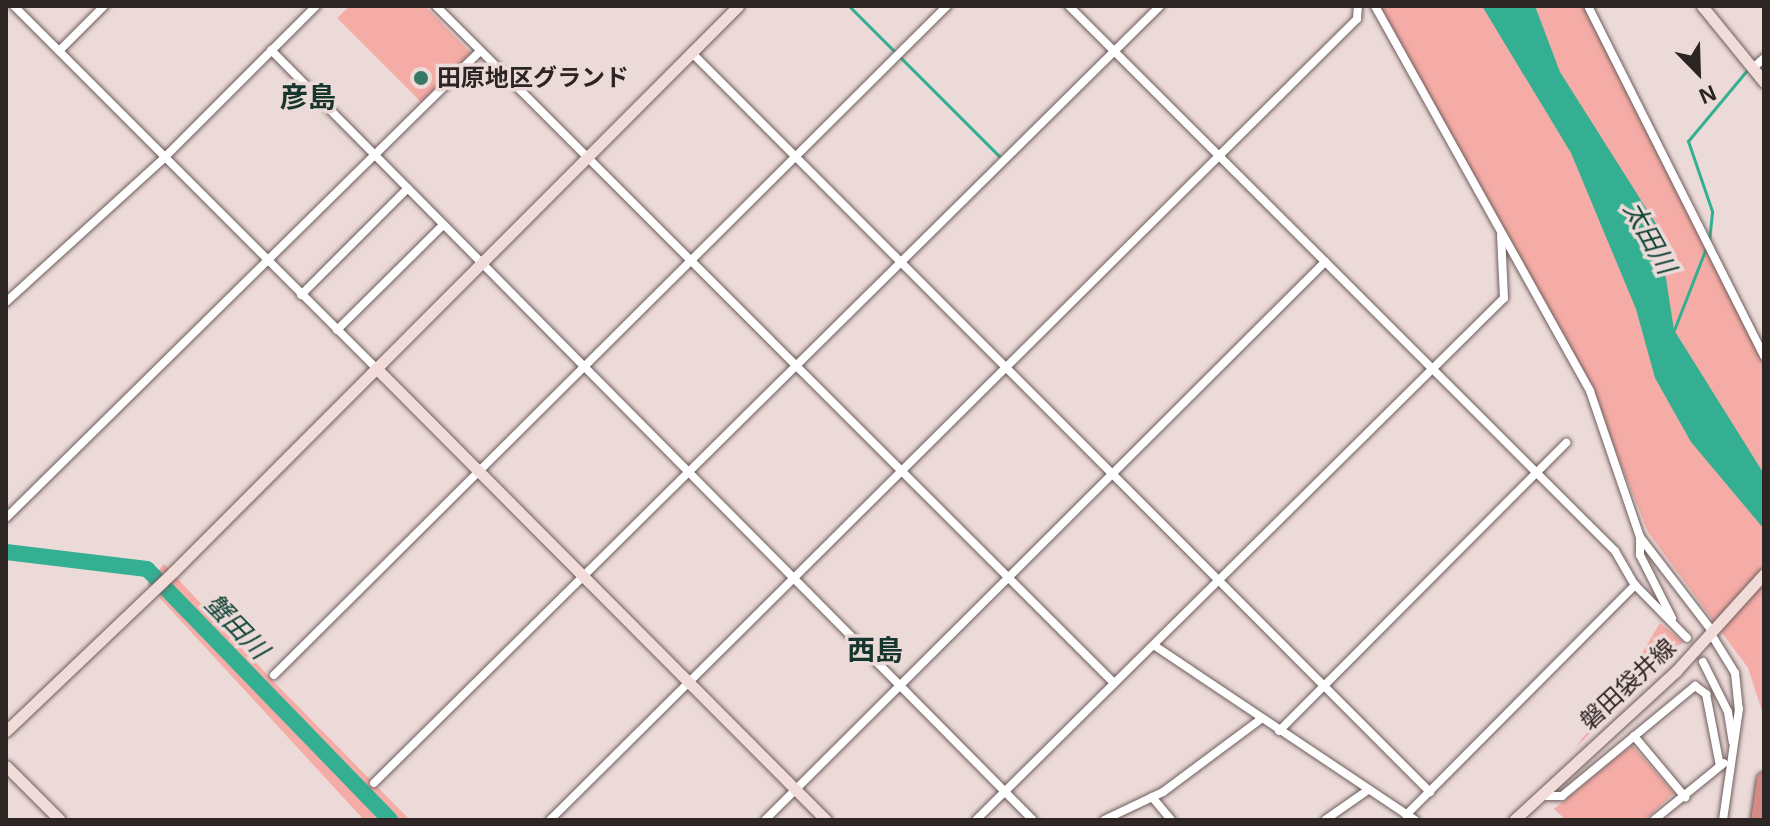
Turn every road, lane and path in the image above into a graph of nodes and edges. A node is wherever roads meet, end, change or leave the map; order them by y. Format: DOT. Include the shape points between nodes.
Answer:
graph roads {
  1 [pos="14,6"];
  2 [pos="104,6"];
  3 [pos="316,6"];
  4 [pos="436,6"];
  5 [pos="738,6"];
  6 [pos="947,6"];
  7 [pos="1069,6"];
  8 [pos="1160,6"];
  9 [pos="1358,6"];
  10 [pos="1375,6"];
  11 [pos="1588,6"];
  12 [pos="1702,6"];
  13 [pos="271,50"];
  14 [pos="59,51"];
  15 [pos="480,51"];
  16 [pos="691,52"];
  17 [pos="1115,52"];
  18 [pos="1764,58"];
  19 [pos="1753,68"];
  20 [pos="1764,82"];
  21 [pos="375,155"];
  22 [pos="589,155"];
  23 [pos="795,156"];
  24 [pos="1216,156"];
  25 [pos="164,158"];
  26 [pos="408,188"];
  27 [pos="443,225"];
  28 [pos="1501,235"];
  29 [pos="690,260"];
  30 [pos="902,260"];
  31 [pos="268,262"];
  32 [pos="1325,262"];
  33 [pos="481,263"];
  34 [pos="301,295"];
  35 [pos="6,302"];
  36 [pos="337,330"];
  37 [pos="1763,354"];
  38 [pos="583,365"];
  39 [pos="795,366"];
  40 [pos="1007,366"];
  41 [pos="376,368"];
  42 [pos="1433,368"];
  43 [pos="1566,443"];
  44 [pos="477,468"];
  45 [pos="901,470"];
  46 [pos="1111,472"];
  47 [pos="689,474"];
  48 [pos="1533,475"];
  49 [pos="6,518"];
  50 [pos="1640,537"];
  51 [pos="1764,574"];
  52 [pos="586,576"];
  53 [pos="793,577"];
  54 [pos="1009,578"];
  55 [pos="1219,582"];
  56 [pos="1635,585"];
  57 [pos="1676,625"];
  58 [pos="1714,631"];
  59 [pos="1687,638"];
  60 [pos="1155,646"];
  61 [pos="1703,662"];
  62 [pos="274,675"];
  63 [pos="689,679"];
  64 [pos="1114,683"];
  65 [pos="1323,686"];
  66 [pos="900,687"];
  67 [pos="1261,719"];
  68 [pos="6,731"];
  69 [pos="1279,731"];
  70 [pos="1634,736"];
  71 [pos="1733,743"];
  72 [pos="1724,763"];
  73 [pos="6,766"];
  74 [pos="1764,779"];
  75 [pos="374,783"];
  76 [pos="796,790"];
  77 [pos="1368,790"];
  78 [pos="1005,792"];
  79 [pos="1430,792"];
  80 [pos="1540,796"];
  81 [pos="1152,797"];
  82 [pos="1685,797"];
  83 [pos="1411,818"];
  84 [pos="60,820"];
  85 [pos="550,820"];
  86 [pos="765,820"];
  87 [pos="826,820"];
  88 [pos="976,820"];
  89 [pos="1033,820"];
  90 [pos="1104,820"];
  91 [pos="1171,820"];
  92 [pos="1325,820"];
  93 [pos="1514,820"];
  94 [pos="1654,820"];
  95 [pos="1723,820"];
  96 [pos="1758,820"];
  1 -- 14 [label="street"];
  2 -- 14 [label="street"];
  3 -- 13 [label="street"];
  4 -- 15 [label="street"];
  5 -- 16 [label="street"];
  6 -- 23 [label="street"];
  7 -- 17 [label="street"];
  8 -- 17 [label="street"];
  9 -- 24 [label="street" via="1357,19"];
  10 -- 28 [label="street"];
  11 -- 37 [label="street"];
  12 -- 19 [label="street"];
  13 -- 21 [label="street"];
  13 -- 25 [label="street"];
  14 -- 25 [label="street"];
  15 -- 21 [label="street"];
  15 -- 22 [label="street"];
  16 -- 22 [label="street"];
  16 -- 23 [label="street"];
  17 -- 24 [label="street"];
  17 -- 30 [label="street"];
  18 -- 19 [label="street"];
  19 -- 20 [label="street"];
  21 -- 26 [label="street"];
  21 -- 31 [label="street"];
  22 -- 29 [label="street"];
  22 -- 33 [label="street"];
  23 -- 29 [label="street"];
  23 -- 30 [label="street"];
  24 -- 32 [label="street"];
  24 -- 40 [label="street"];
  25 -- 31 [label="street"];
  25 -- 35 [label="street"];
  26 -- 27 [label="street"];
  26 -- 34 [label="street"];
  27 -- 33 [label="street"];
  27 -- 36 [label="street"];
  28 -- 42 [label="street" via="1504,298"];
  28 -- 50 [label="street" via="1590,391"];
  29 -- 38 [label="street"];
  29 -- 39 [label="street"];
  30 -- 39 [label="street"];
  30 -- 40 [label="street"];
  31 -- 34 [label="street"];
  31 -- 49 [label="street"];
  32 -- 42 [label="street"];
  32 -- 46 [label="street"];
  33 -- 38 [label="street"];
  33 -- 41 [label="street"];
  34 -- 36 [label="street"];
  36 -- 41 [label="street"];
  38 -- 44 [label="street"];
  38 -- 47 [label="street"];
  39 -- 45 [label="street"];
  39 -- 47 [label="street"];
  40 -- 45 [label="street"];
  40 -- 46 [label="street"];
  41 -- 44 [label="street"];
  41 -- 68 [label="street"];
  42 -- 48 [label="street"];
  42 -- 55 [label="street"];
  43 -- 48 [label="street"];
  44 -- 52 [label="street"];
  44 -- 62 [label="street"];
  45 -- 53 [label="street"];
  45 -- 54 [label="street"];
  46 -- 54 [label="street"];
  46 -- 55 [label="street"];
  47 -- 52 [label="street"];
  47 -- 53 [label="street"];
  48 -- 56 [label="street" via="1615,551"];
  48 -- 65 [label="street"];
  50 -- 57 [label="street" via="1640,555"];
  50 -- 58 [label="street"];
  51 -- 58 [label="street, 磐田袋井線"];
  52 -- 63 [label="street"];
  52 -- 75 [label="street"];
  53 -- 63 [label="street"];
  53 -- 66 [label="street"];
  54 -- 64 [label="street"];
  54 -- 66 [label="street"];
  55 -- 60 [label="street"];
  55 -- 65 [label="street"];
  56 -- 57 [label="street"];
  56 -- 79 [label="street"];
  57 -- 59 [label="street"];
  58 -- 71 [label="street" via="1735,673 1739,729"];
  58 -- 80 [label="street, 磐田袋井線"];
  60 -- 64 [label="street"];
  60 -- 67 [label="street"];
  61 -- 71 [label="street" via="1728,712"];
  63 -- 76 [label="street"];
  63 -- 85 [label="street"];
  64 -- 78 [label="street"];
  65 -- 69 [label="street"];
  65 -- 79 [label="street"];
  66 -- 76 [label="street"];
  66 -- 78 [label="street"];
  67 -- 69 [label="street"];
  67 -- 81 [label="street"];
  69 -- 77 [label="street"];
  70 -- 72 [label="street" via="1695,686 1706,694"];
  70 -- 80 [label="street" via="1562,796"];
  70 -- 82 [label="street"];
  71 -- 72 [label="street"];
  72 -- 82 [label="street"];
  72 -- 95 [label="street"];
  73 -- 84 [label="street"];
  74 -- 96 [label="highway"];
  76 -- 86 [label="street"];
  76 -- 87 [label="street"];
  77 -- 83 [label="street"];
  77 -- 92 [label="street"];
  78 -- 88 [label="street"];
  78 -- 89 [label="street"];
  79 -- 83 [label="street"];
  80 -- 93 [label="street, 磐田袋井線"];
  81 -- 90 [label="street"];
  81 -- 91 [label="street"];
  82 -- 94 [label="street"];
}
